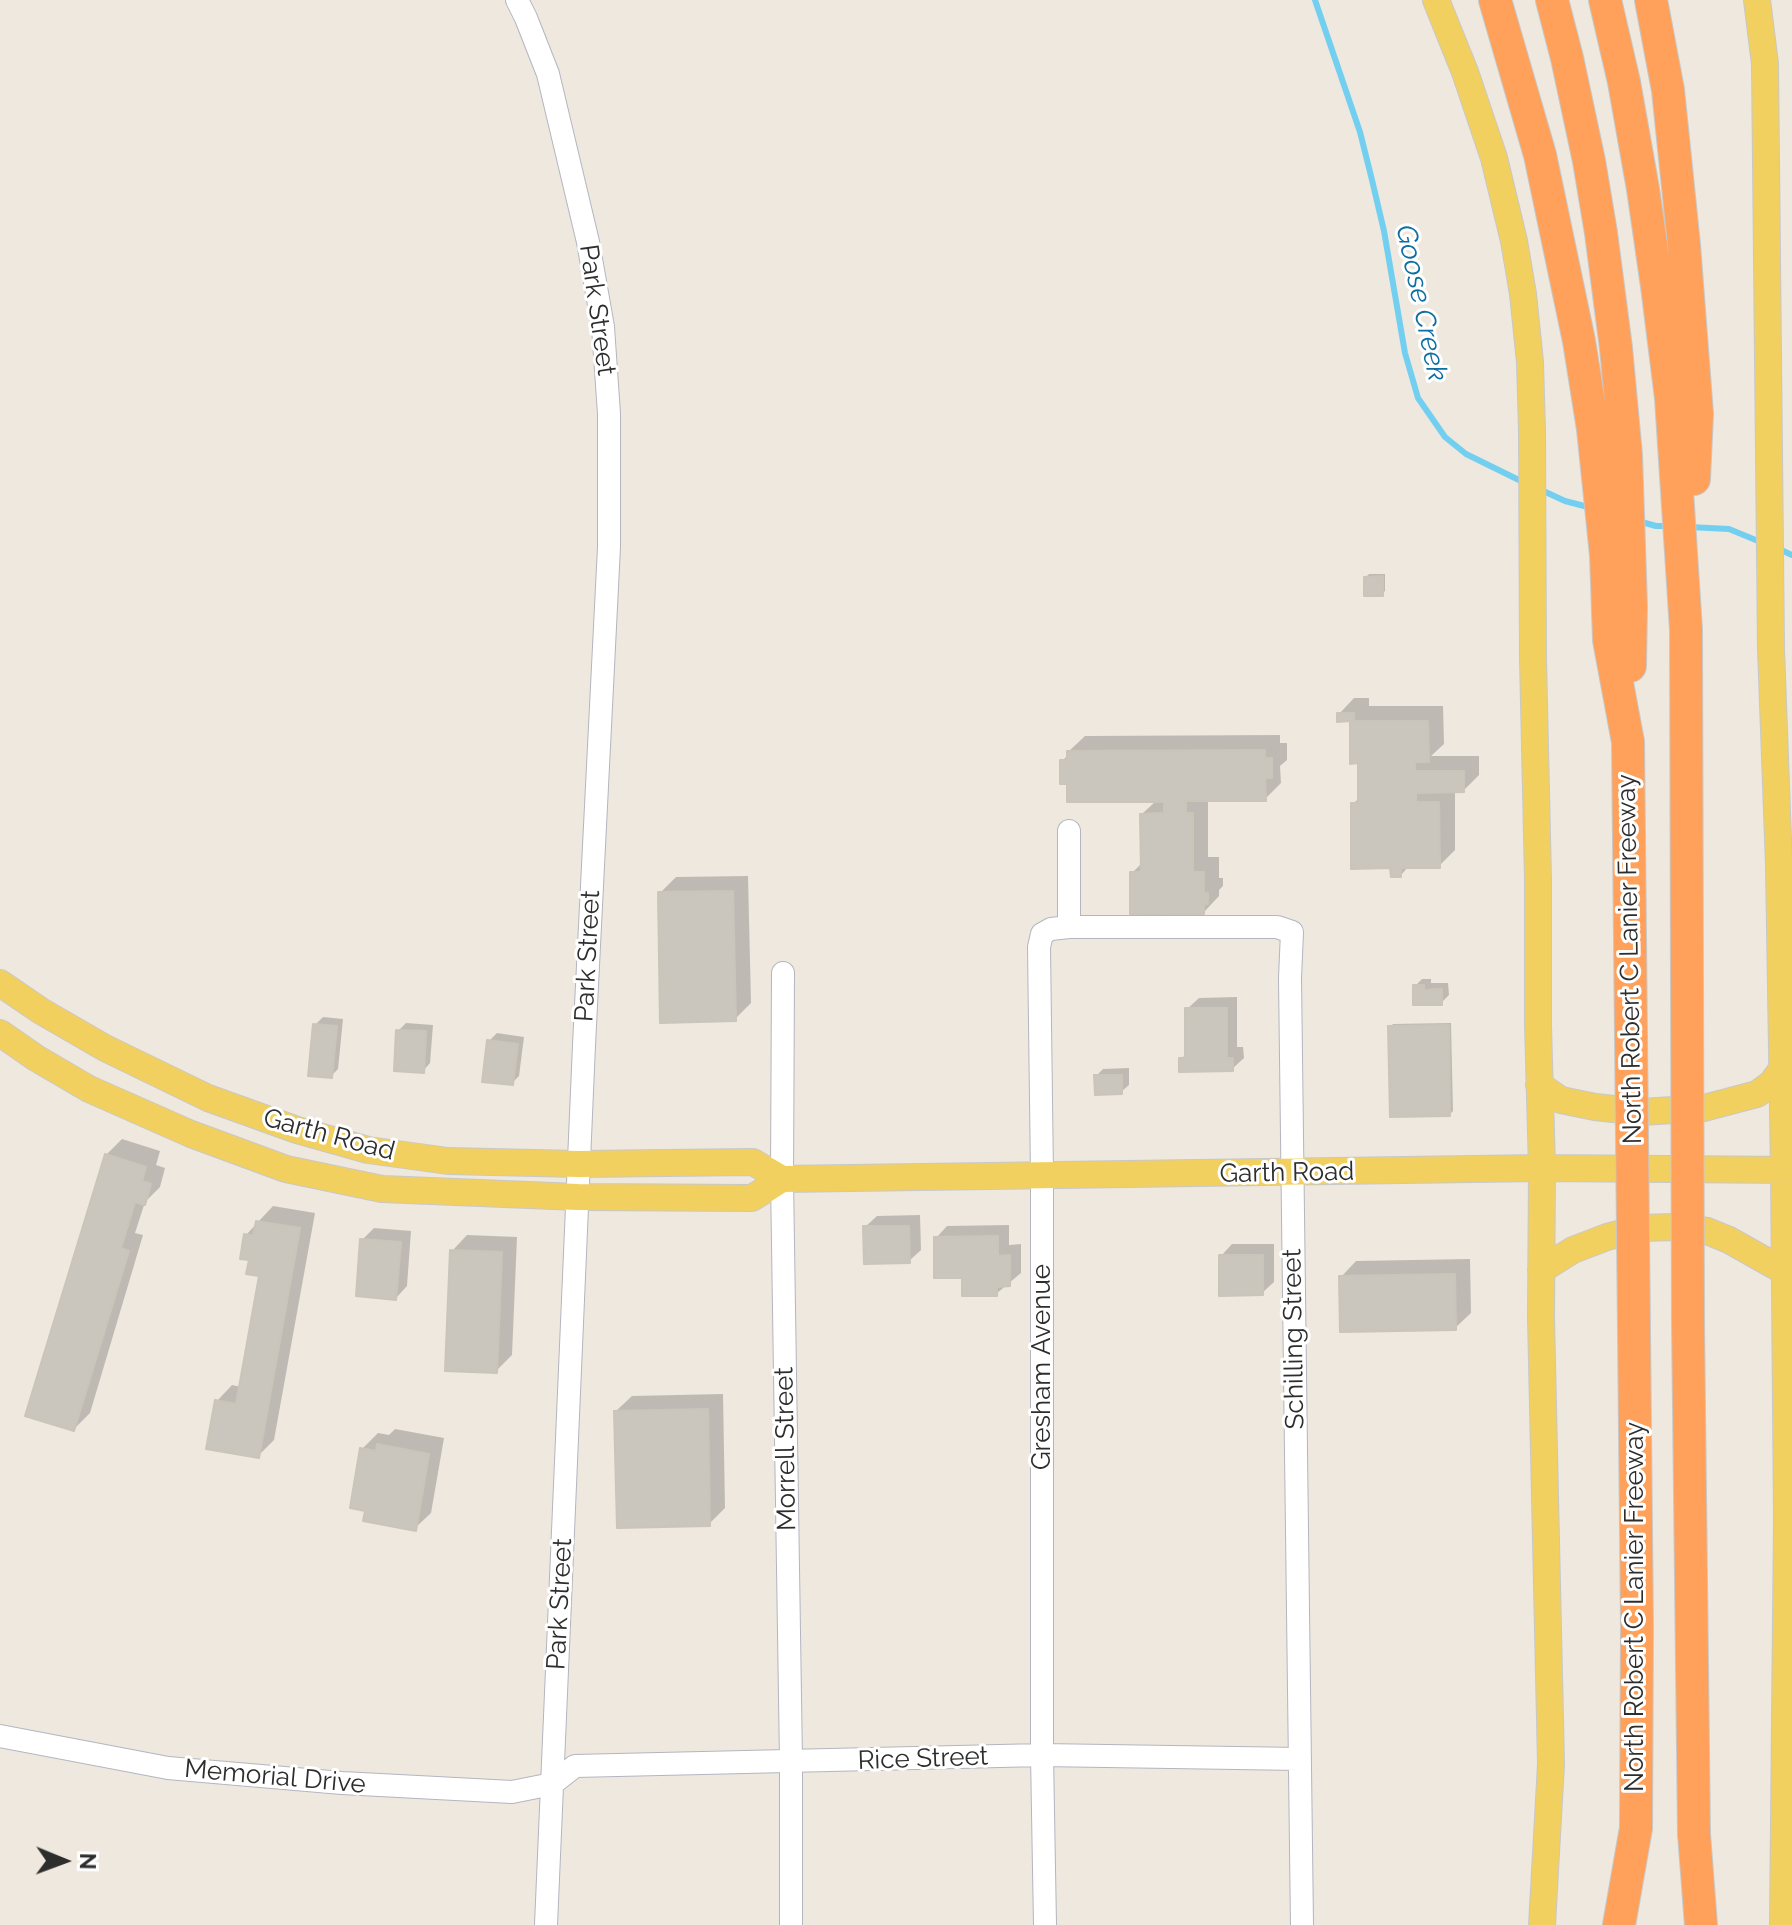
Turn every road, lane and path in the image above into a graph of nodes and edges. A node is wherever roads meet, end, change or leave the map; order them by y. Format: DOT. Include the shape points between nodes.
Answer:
graph roads {
  1 [pos="517,0"];
  2 [pos="1436,0"];
  3 [pos="1495,0"];
  4 [pos="1552,0"];
  5 [pos="1605,0"];
  6 [pos="1651,0"];
  7 [pos="1757,0"];
  8 [pos="1686,630"];
  9 [pos="1628,742"];
  10 [pos="1069,831"];
  11 [pos="1069,927"];
  12 [pos="783,973"];
  13 [pos="0,983"];
  14 [pos="0,1033"];
  15 [pos="1782,1069"];
  16 [pos="1539,1085"];
  17 [pos="208,1098"];
  18 [pos="191,1134"];
  19 [pos="579,1164"];
  20 [pos="1542,1168"];
  21 [pos="1788,1170"];
  22 [pos="1292,1172"];
  23 [pos="1042,1176"];
  24 [pos="782,1179"];
  25 [pos="578,1197"];
  26 [pos="1541,1270"];
  27 [pos="1784,1271"];
  28 [pos="0,1736"];
  29 [pos="1042,1755"];
  30 [pos="1300,1759"];
  31 [pos="791,1762"];
  32 [pos="552,1784"];
  33 [pos="1636,1828"];
  34 [pos="1694,1834"];
  35 [pos="546,1925"];
  36 [pos="791,1925"];
  37 [pos="1045,1925"];
  38 [pos="1302,1925"];
  39 [pos="1542,1925"];
  40 [pos="1619,1925"];
  41 [pos="1633,1925"];
  42 [pos="1691,1925"];
  43 [pos="1701,1925"];
  44 [pos="1783,1925"];
  1 -- 19 [label="street, Park Street" via="548,74 585,227 603,327 609,414 609,547"];
  2 -- 16 [label="main road" via="1494,158 1514,241 1530,362"];
  3 -- 9 [label="highway" via="1540,155 1579,341 1593,429 1609,640"];
  4 -- 9 [label="highway, North Robert C Lanier Freeway" via="1589,161 1616,348 1631,606"];
  5 -- 8 [label="highway, North Robert C Lanier Freeway" via="1643,189 1671,398"];
  6 -- 8 [label="highway" via="1668,90 1697,414"];
  7 -- 15 [label="main road" via="1765,64"];
  8 -- 34 [label="highway, North Robert C Lanier Freeway, bridge"];
  9 -- 33 [label="highway, North Robert C Lanier Freeway, bridge"];
  10 -- 11 [label="street"];
  11 -- 22 [label="street, Schilling Street" via="1277,927 1292,932"];
  11 -- 23 [label="street, Gresham Avenue" via="1042,934 1039,947"];
  12 -- 24 [label="street, Morrell Street"];
  13 -- 17 [label="main road, Garth Road" via="105,1048"];
  14 -- 18 [label="main road, Garth Road" via="89,1089"];
  15 -- 16 [label="main road" via="1757,1094 1704,1108 1642,1112 1595,1107 1561,1100"];
  15 -- 21 [label="main road"];
  16 -- 20 [label="main road"];
  17 -- 18 [label="main road"];
  17 -- 19 [label="main road, Garth Road" via="368,1150 448,1161"];
  18 -- 25 [label="main road, Garth Road" via="286,1169 382,1189"];
  19 -- 24 [label="main road, Garth Road" via="753,1162"];
  19 -- 25 [label="street, Park Street"];
  20 -- 21 [label="main road, Garth Road"];
  20 -- 22 [label="main road, Garth Road"];
  20 -- 26 [label="main road"];
  21 -- 27 [label="main road"];
  22 -- 23 [label="main road, Garth Road"];
  22 -- 30 [label="street, Schilling Street"];
  23 -- 24 [label="main road, Garth Road"];
  23 -- 29 [label="street, Gresham Avenue"];
  24 -- 25 [label="main road, Garth Road" via="752,1198"];
  24 -- 31 [label="street, Morrell Street"];
  25 -- 32 [label="street, Park Street"];
  26 -- 27 [label="main road" via="1607,1237 1640,1228 1676,1227 1707,1231"];
  26 -- 39 [label="main road" via="1551,1764"];
  27 -- 44 [label="main road"];
  28 -- 32 [label="street, Memorial Drive" via="168,1768 326,1782 512,1792"];
  29 -- 30 [label="street, Rice Street"];
  29 -- 31 [label="street, Rice Street"];
  29 -- 37 [label="street, Gresham Avenue"];
  30 -- 38 [label="street, Schilling Street"];
  31 -- 32 [label="street, Rice Street" via="575,1766"];
  31 -- 36 [label="street, Morrell Street"];
  32 -- 35 [label="street, Park Street"];
  33 -- 40 [label="highway"];
  33 -- 41 [label="highway, North Robert C Lanier Freeway"];
  34 -- 42 [label="highway, North Robert C Lanier Freeway"];
  34 -- 43 [label="highway"];
}
